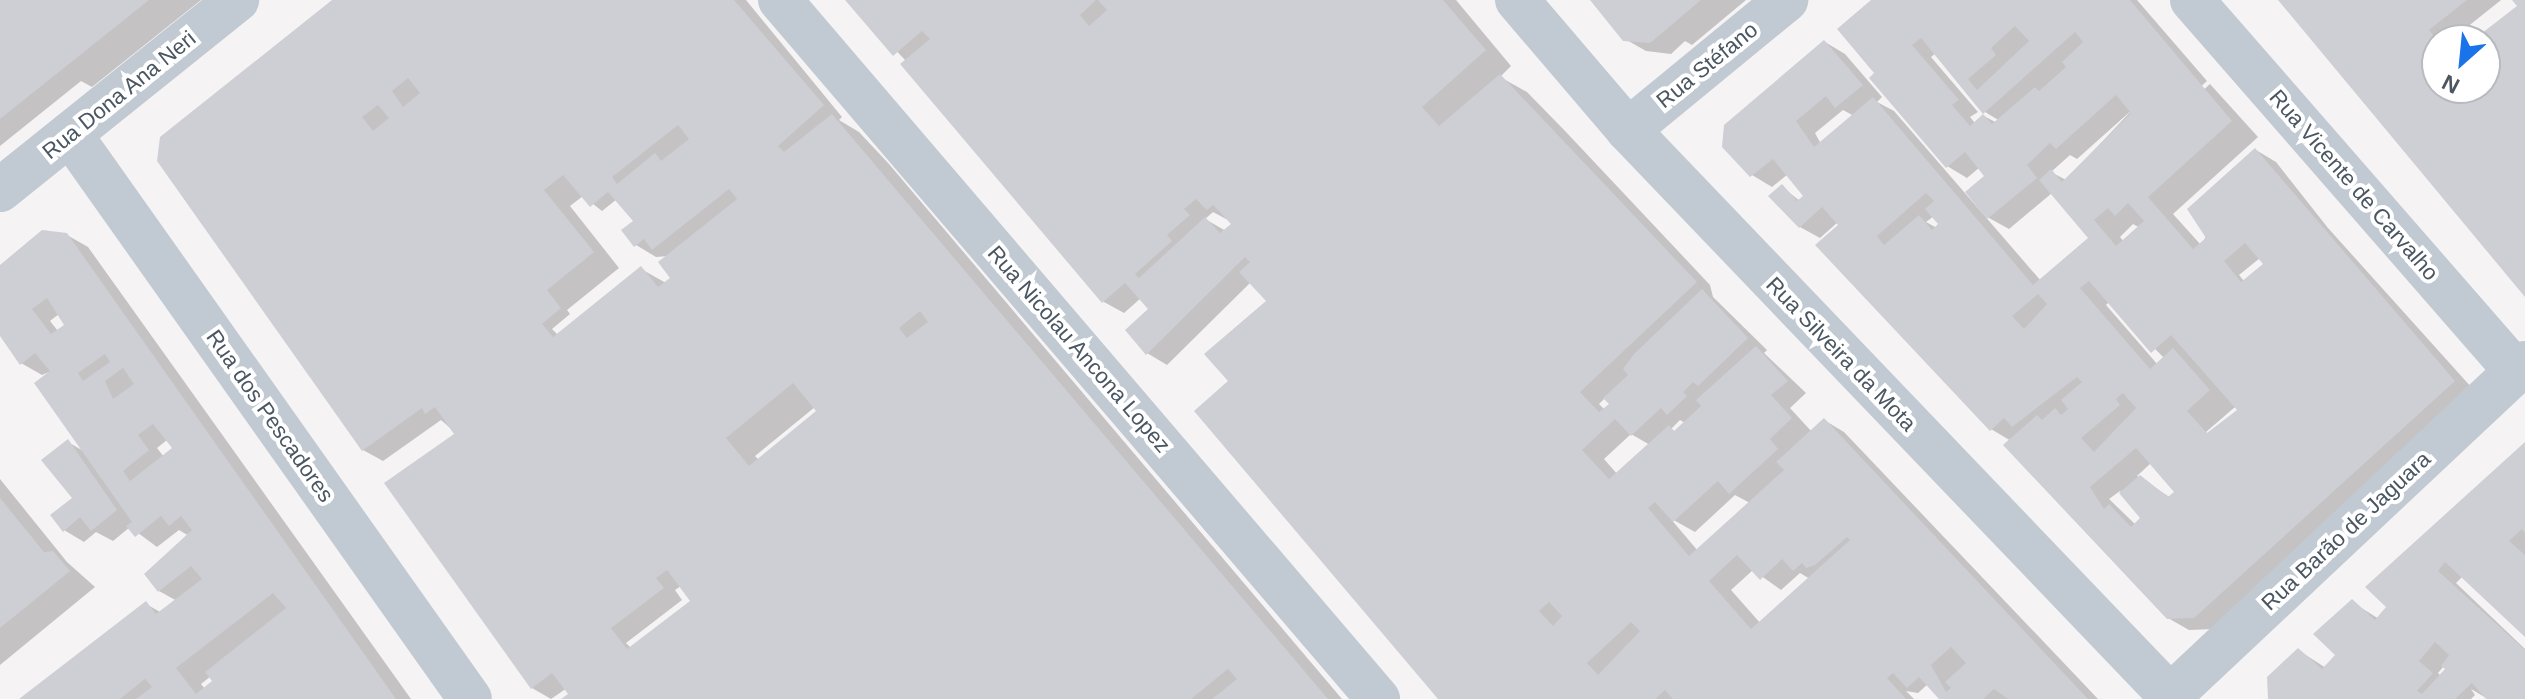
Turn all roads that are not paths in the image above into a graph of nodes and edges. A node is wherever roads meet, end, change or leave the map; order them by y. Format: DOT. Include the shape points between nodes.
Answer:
graph roads {
  1 [pos="237,0"];
  2 [pos="780,0"];
  3 [pos="1517,0"];
  4 [pos="1786,0"];
  5 [pos="2192,0"];
  6 [pos="1628,130"];
  7 [pos="70,134"];
  8 [pos="0,190"];
  9 [pos="2520,367"];
  10 [pos="2170,698"];
  11 [pos="470,699"];
  12 [pos="1378,699"];
  1 -- 7 [label="street, Rua Dona Ana Neri"];
  2 -- 12 [label="street, Rua Nicolau Ancona Lopez"];
  3 -- 6 [label="street, Rua Silveira da Mota"];
  4 -- 6 [label="street, Rua Stéfano"];
  5 -- 9 [label="street, Rua Vicente de Carvalho"];
  6 -- 10 [label="street, Rua Silveira da Mota"];
  7 -- 8 [label="street, Rua Dona Ana Neri"];
  7 -- 11 [label="street, Rua dos Pescadores"];
  9 -- 10 [label="street, Rua Barão de Jaguara"];
}
